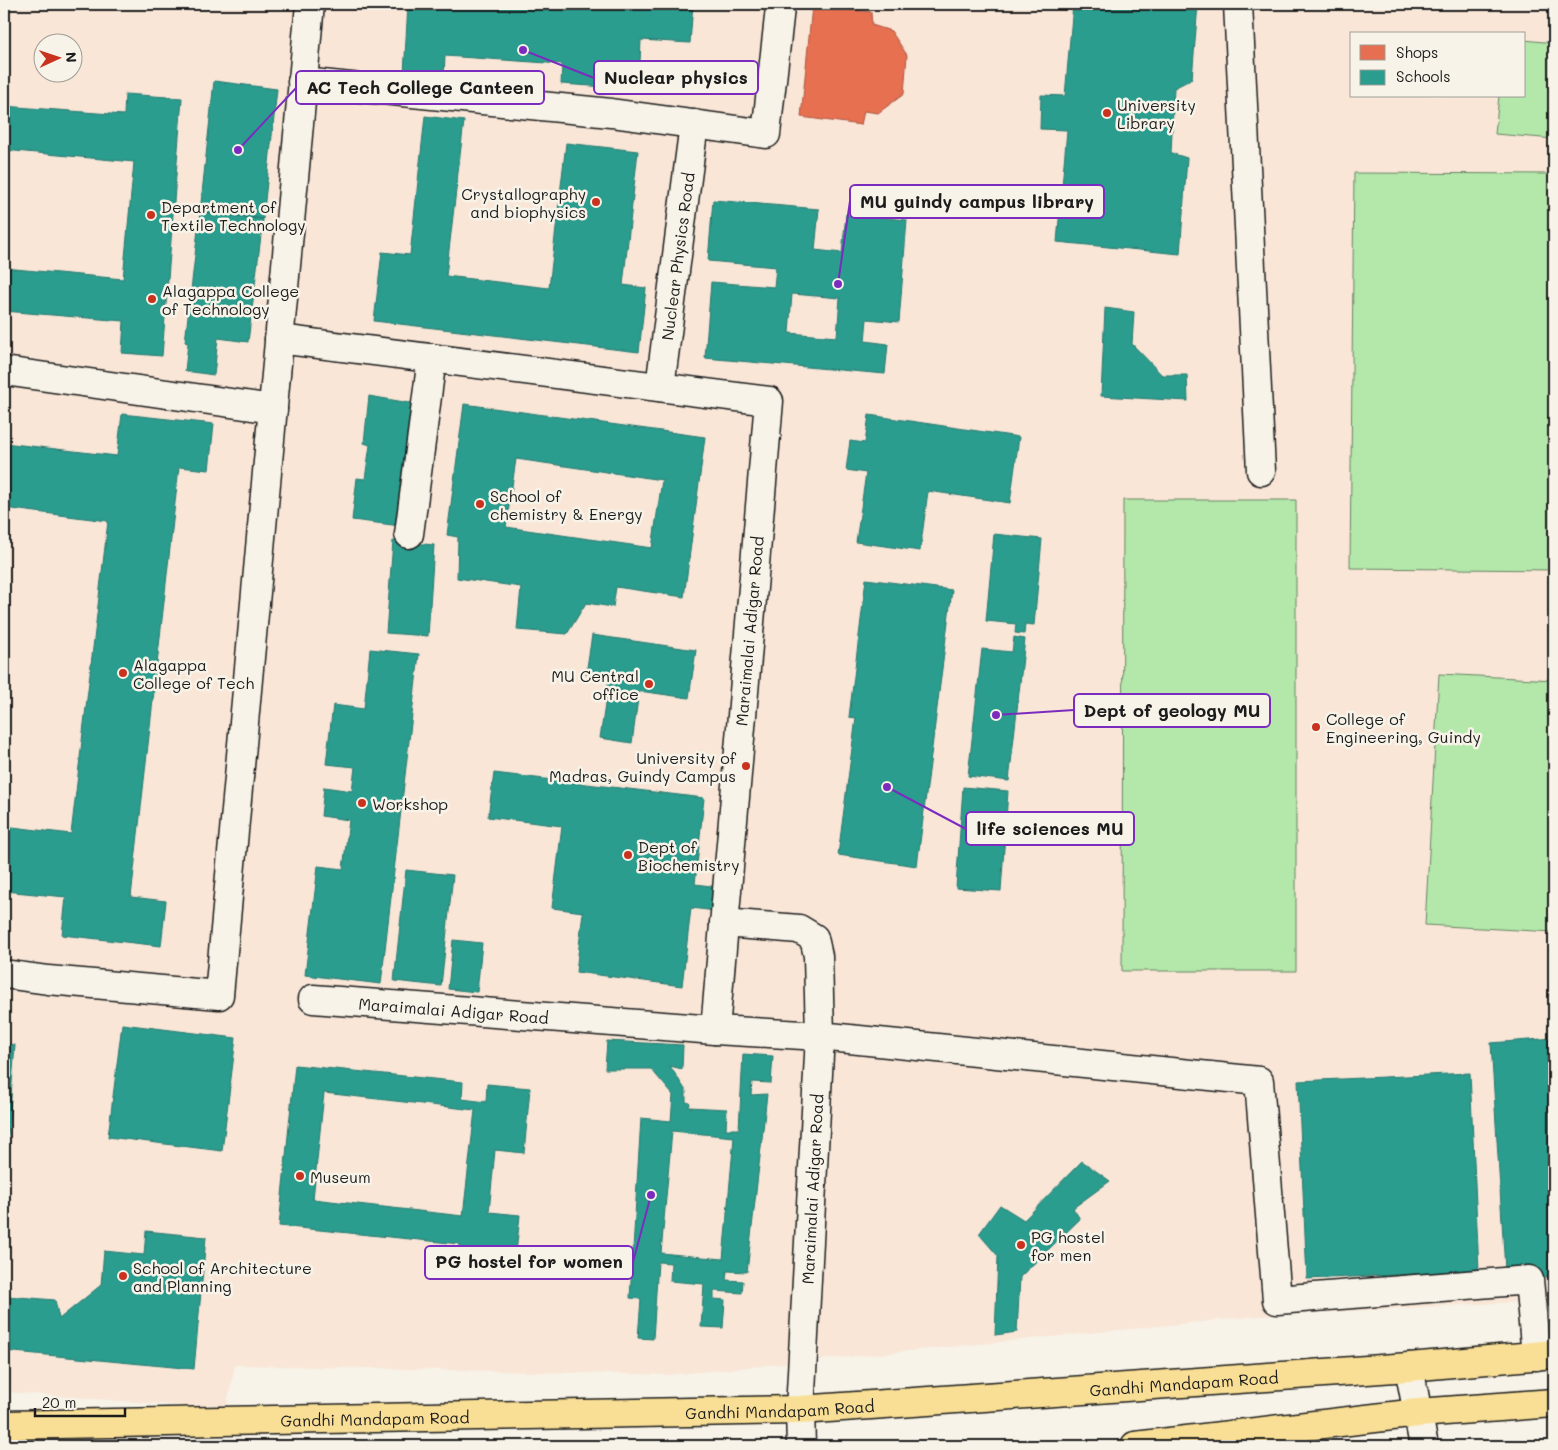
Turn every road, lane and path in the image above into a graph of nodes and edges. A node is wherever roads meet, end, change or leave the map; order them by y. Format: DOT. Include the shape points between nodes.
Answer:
graph roads {
  1 [pos="310,4"];
  2 [pos="1238,4"];
  3 [pos="780,8"];
  4 [pos="302,82"];
  5 [pos="694,124"];
  6 [pos="279,339"];
  7 [pos="432,358"];
  8 [pos="4,371"];
  9 [pos="660,387"];
  10 [pos="273,409"];
  11 [pos="1260,471"];
  12 [pos="409,534"];
  13 [pos="724,923"];
  14 [pos="4,974"];
  15 [pos="313,999"];
  16 [pos="715,1030"];
  17 [pos="820,1036"];
  18 [pos="1545,1355"];
  19 [pos="1409,1367"];
  20 [pos="1554,1403"];
  21 [pos="800,1410"];
  22 [pos="1418,1413"];
  23 [pos="4,1425"];
  24 [pos="801,1446"];
  25 [pos="1135,1446"];
  26 [pos="1424,1446"];
  1 -- 4 [label="lane"];
  2 -- 11 [label="lane"];
  3 -- 5 [label="lane" via="766,134"];
  4 -- 5 [label="lane"];
  4 -- 6 [label="lane"];
  5 -- 9 [label="lane, Nuclear Physics Road"];
  6 -- 7 [label="lane"];
  6 -- 10 [label="lane"];
  7 -- 9 [label="lane"];
  7 -- 12 [label="lane"];
  8 -- 10 [label="lane"];
  9 -- 13 [label="lane, Maraimalai Adigar Road" via="769,401"];
  10 -- 14 [label="lane" via="219,996"];
  13 -- 16 [label="lane, Maraimalai Adigar Road"];
  13 -- 17 [label="lane" via="800,929 814,938 818,956"];
  15 -- 16 [label="lane, Maraimalai Adigar Road"];
  16 -- 17 [label="lane, Maraimalai Adigar Road"];
  17 -- 18 [label="lane" via="1259,1081 1276,1300 1530,1280"];
  17 -- 21 [label="lane, Maraimalai Adigar Road"];
  18 -- 19 [label="main road, Gandhi Mandapam Road"];
  19 -- 21 [label="main road, Gandhi Mandapam Road"];
  19 -- 22 [label="lane"];
  20 -- 22 [label="main road"];
  21 -- 23 [label="main road, Gandhi Mandapam Road"];
  21 -- 24 [label="lane, Maraimalai Adigar Road"];
  22 -- 25 [label="main road"];
  22 -- 26 [label="lane"];
}
